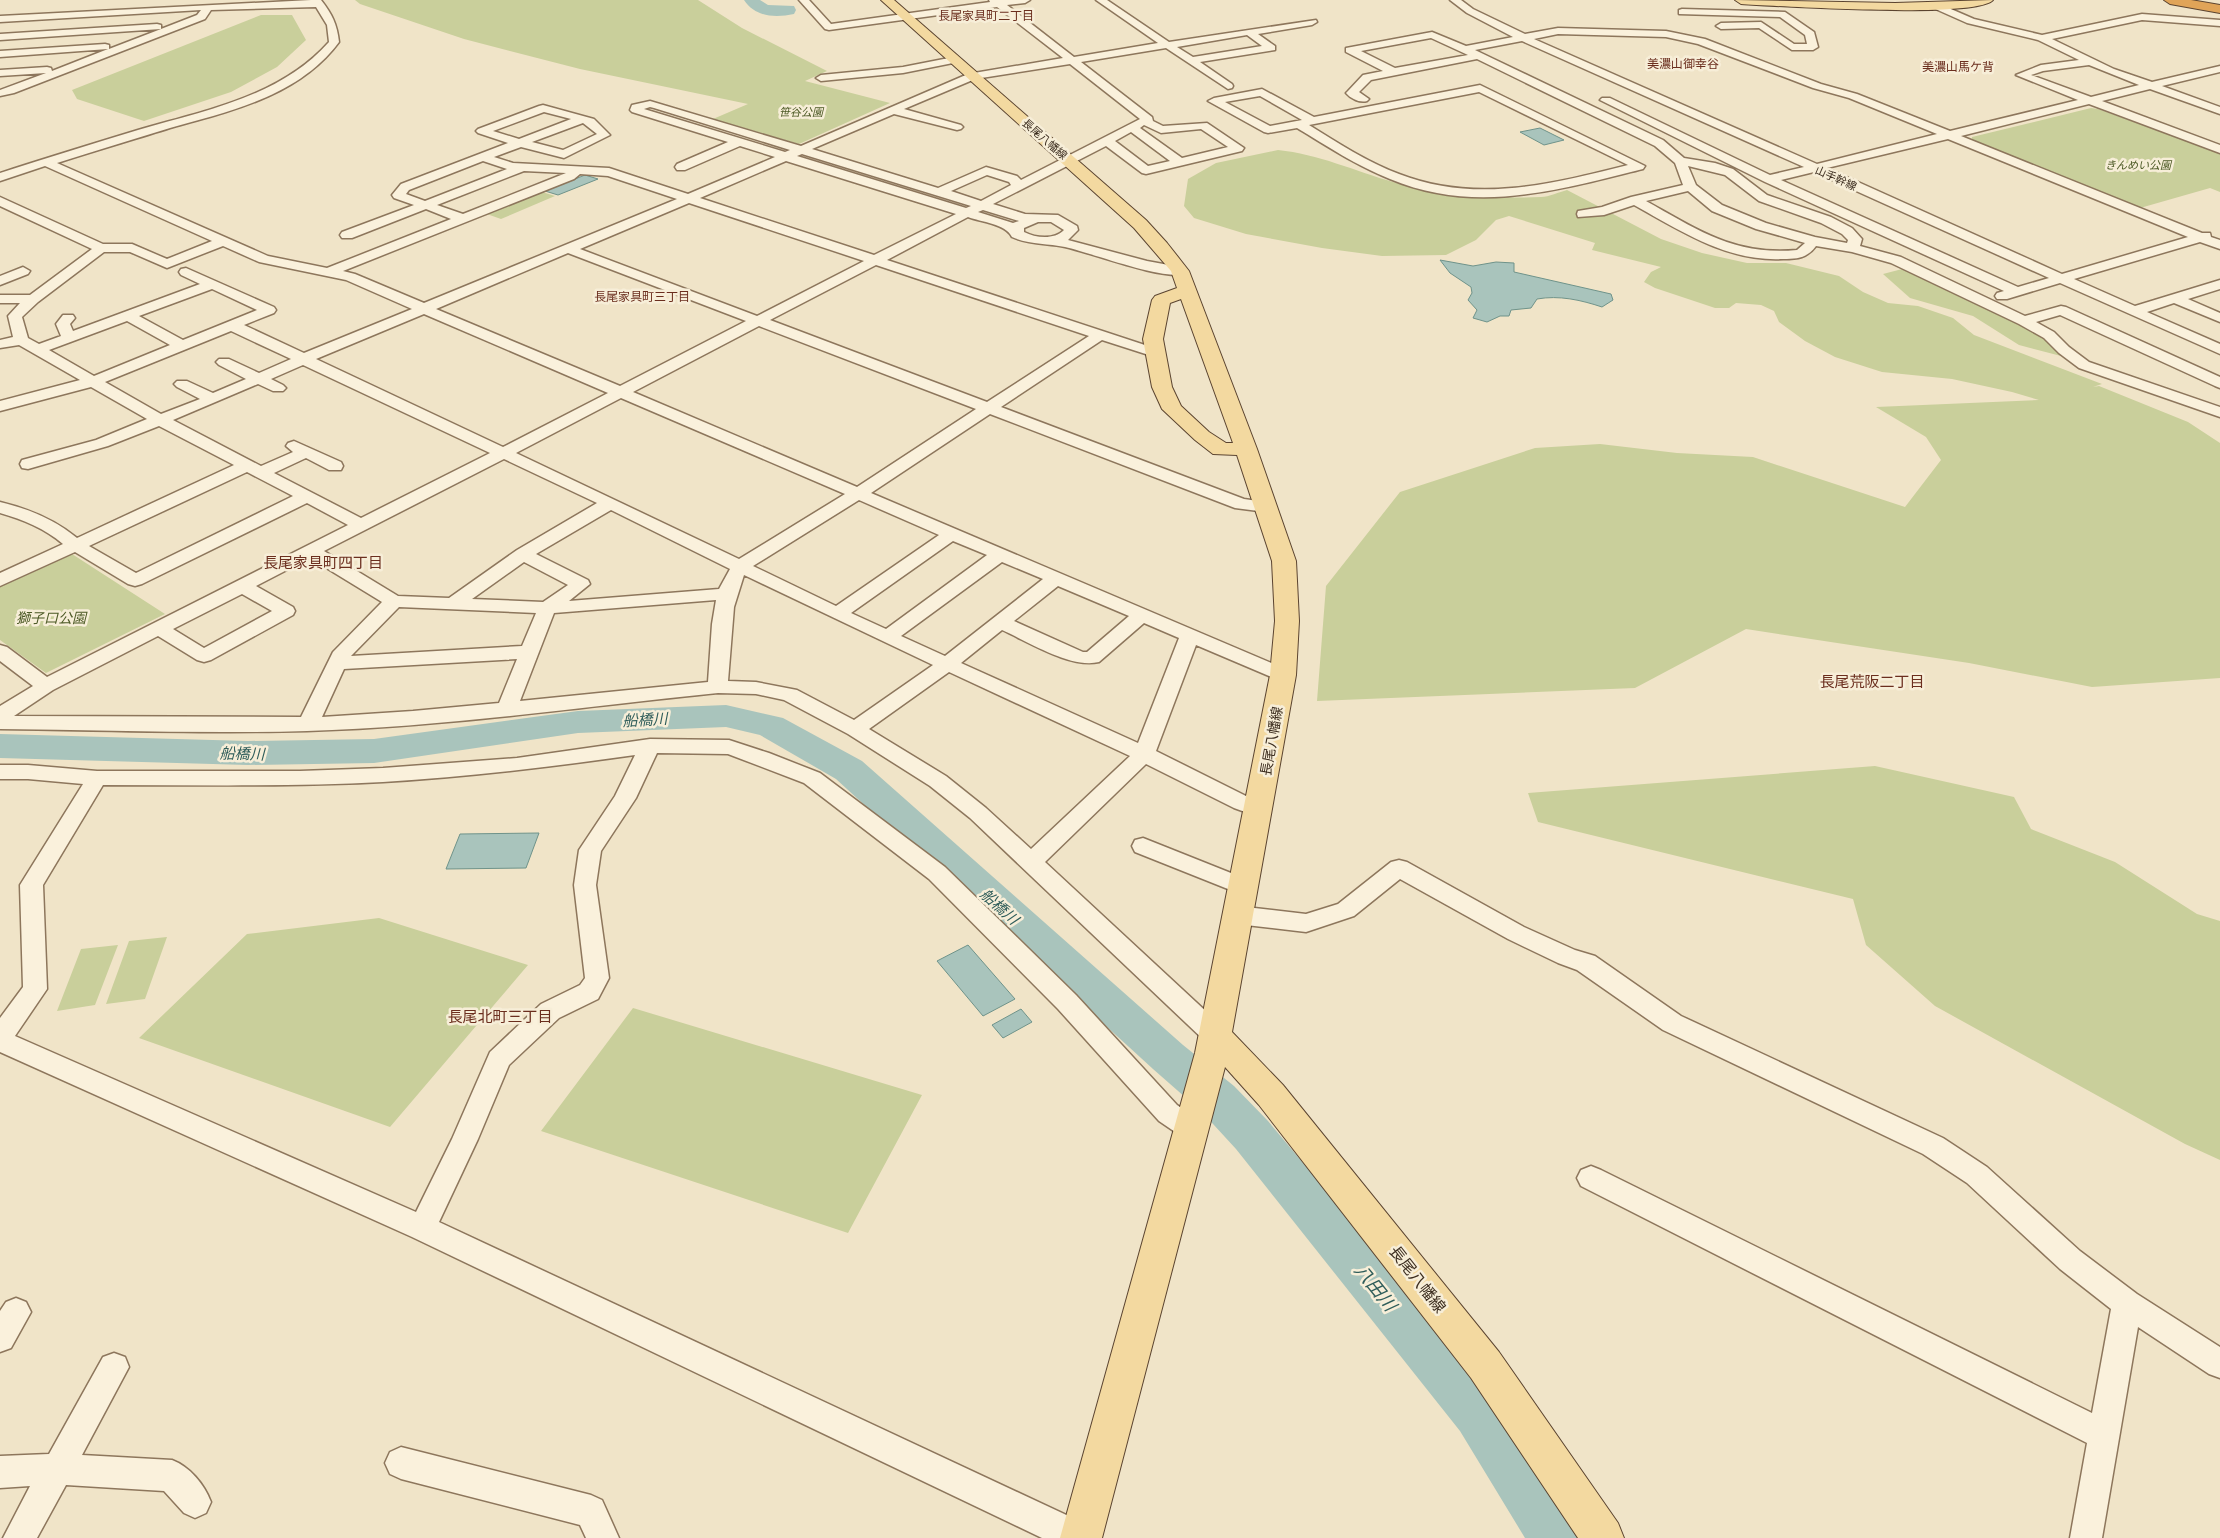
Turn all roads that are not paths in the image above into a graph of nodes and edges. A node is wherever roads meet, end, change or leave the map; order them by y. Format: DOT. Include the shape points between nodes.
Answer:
graph roads {
  1 [pos="162,0"];
  2 [pos="804,0"];
  3 [pos="887,0"];
  4 [pos="1025,0"];
  5 [pos="1101,0"];
  6 [pos="1456,0"];
  7 [pos="1741,0"];
  8 [pos="2170,0"];
  9 [pos="1983,1"];
  10 [pos="318,2"];
  11 [pos="996,2"];
  12 [pos="210,3"];
  13 [pos="92,4"];
  14 [pos="1934,5"];
  15 [pos="2220,9"];
  16 [pos="2,14"];
  17 [pos="84,14"];
  18 [pos="905,16"];
  19 [pos="1312,22"];
  20 [pos="2220,23"];
  21 [pos="178,25"];
  22 [pos="1720,26"];
  23 [pos="66,32"];
  24 [pos="1249,32"];
  25 [pos="0,37"];
  26 [pos="1522,38"];
  27 [pos="2042,38"];
  28 [pos="1391,42"];
  29 [pos="1167,45"];
  30 [pos="126,46"];
  31 [pos="1465,49"];
  32 [pos="1724,49"];
  33 [pos="0,54"];
  34 [pos="1477,56"];
  35 [pos="1071,59"];
  36 [pos="954,60"];
  37 [pos="1190,61"];
  38 [pos="2088,62"];
  39 [pos="1436,64"];
  40 [pos="2220,69"];
  41 [pos="65,70"];
  42 [pos="1509,70"];
  43 [pos="1394,72"];
  44 [pos="0,73"];
  45 [pos="1490,74"];
  46 [pos="972,76"];
  47 [pos="821,78"];
  48 [pos="1228,86"];
  49 [pos="2147,86"];
  50 [pos="1648,92"];
  51 [pos="0,93"];
  52 [pos="1606,100"];
  53 [pos="2090,102"];
  54 [pos="1344,103"];
  55 [pos="1580,106"];
  56 [pos="1316,108"];
  57 [pos="893,110"];
  58 [pos="2220,111"];
  59 [pos="1297,112"];
  60 [pos="1534,115"];
  61 [pos="694,117"];
  62 [pos="582,119"];
  63 [pos="1146,120"];
  64 [pos="1314,122"];
  65 [pos="677,123"];
  66 [pos="1300,124"];
  67 [pos="957,127"];
  68 [pos="1132,128"];
  69 [pos="1174,129"];
  70 [pos="1946,135"];
  71 [pos="738,138"];
  72 [pos="1107,141"];
  73 [pos="520,143"];
  74 [pos="1252,146"];
  75 [pos="1238,148"];
  76 [pos="2220,149"];
  77 [pos="801,150"];
  78 [pos="785,156"];
  79 [pos="1209,156"];
  80 [pos="483,157"];
  81 [pos="1069,160"];
  82 [pos="1178,161"];
  83 [pos="1680,161"];
  84 [pos="45,162"];
  85 [pos="522,168"];
  86 [pos="860,168"];
  87 [pos="1813,168"];
  88 [pos="577,170"];
  89 [pos="844,174"];
  90 [pos="0,177"];
  91 [pos="1769,178"];
  92 [pos="726,182"];
  93 [pos="921,186"];
  94 [pos="1019,186"];
  95 [pos="1690,187"];
  96 [pos="940,192"];
  97 [pos="905,194"];
  98 [pos="690,198"];
  99 [pos="0,200"];
  100 [pos="1635,200"];
  101 [pos="426,205"];
  102 [pos="982,205"];
  103 [pos="968,213"];
  104 [pos="1584,214"];
  105 [pos="1036,218"];
  106 [pos="464,219"];
  107 [pos="1016,230"];
  108 [pos="1071,230"];
  109 [pos="2220,232"];
  110 [pos="2202,238"];
  111 [pos="1048,240"];
  112 [pos="1813,241"];
  113 [pos="224,242"];
  114 [pos="2220,245"];
  115 [pos="101,248"];
  116 [pos="1853,248"];
  117 [pos="568,249"];
  118 [pos="382,251"];
  119 [pos="876,260"];
  120 [pos="23,271"];
  121 [pos="186,272"];
  122 [pos="327,273"];
  123 [pos="1180,274"];
  124 [pos="2061,278"];
  125 [pos="0,281"];
  126 [pos="212,284"];
  127 [pos="2220,284"];
  128 [pos="2016,291"];
  129 [pos="2175,298"];
  130 [pos="0,299"];
  131 [pos="34,299"];
  132 [pos="1984,302"];
  133 [pos="423,309"];
  134 [pos="2134,311"];
  135 [pos="128,316"];
  136 [pos="68,318"];
  137 [pos="2220,318"];
  138 [pos="758,321"];
  139 [pos="2024,321"];
  140 [pos="231,325"];
  141 [pos="1099,336"];
  142 [pos="69,338"];
  143 [pos="21,340"];
  144 [pos="189,342"];
  145 [pos="0,344"];
  146 [pos="36,350"];
  147 [pos="2220,350"];
  148 [pos="1155,353"];
  149 [pos="303,359"];
  150 [pos="258,378"];
  151 [pos="94,381"];
  152 [pos="2220,383"];
  153 [pos="182,384"];
  154 [pos="278,388"];
  155 [pos="622,392"];
  156 [pos="213,399"];
  157 [pos="0,406"];
  158 [pos="990,408"];
  159 [pos="2220,412"];
  160 [pos="160,420"];
  161 [pos="1246,450"];
  162 [pos="503,453"];
  163 [pos="28,464"];
  164 [pos="335,466"];
  165 [pos="253,470"];
  166 [pos="859,493"];
  167 [pos="306,498"];
  168 [pos="610,504"];
  169 [pos="0,507"];
  170 [pos="1266,508"];
  171 [pos="361,526"];
  172 [pos="953,533"];
  173 [pos="75,545"];
  174 [pos="311,551"];
  175 [pos="524,554"];
  176 [pos="1001,554"];
  177 [pos="741,566"];
  178 [pos="1056,577"];
  179 [pos="0,580"];
  180 [pos="242,586"];
  181 [pos="726,594"];
  182 [pos="394,601"];
  183 [pos="452,604"];
  184 [pos="547,608"];
  185 [pos="837,614"];
  186 [pos="1142,614"];
  187 [pos="999,621"];
  188 [pos="158,628"];
  189 [pos="1190,635"];
  190 [pos="886,637"];
  191 [pos="0,651"];
  192 [pos="528,652"];
  193 [pos="337,663"];
  194 [pos="946,664"];
  195 [pos="1284,674"];
  196 [pos="46,686"];
  197 [pos="718,687"];
  198 [pos="506,708"];
  199 [pos="0,715"];
  200 [pos="0,722"];
  201 [pos="308,724"];
  202 [pos="855,729"];
  203 [pos="650,746"];
  204 [pos="1144,754"];
  205 [pos="0,772"];
  206 [pos="98,778"];
  207 [pos="1259,809"];
  208 [pos="1143,846"];
  209 [pos="1031,862"];
  210 [pos="1243,887"];
  211 [pos="1237,915"];
  212 [pos="0,1039"];
  213 [pos="1213,1044"];
  214 [pos="1191,1125"];
  215 [pos="1591,1178"];
  216 [pos="422,1228"];
  217 [pos="2126,1304"];
  218 [pos="16,1312"];
  219 [pos="0,1338"];
  220 [pos="2220,1364"];
  221 [pos="114,1367"];
  222 [pos="2104,1435"];
  223 [pos="401,1464"];
  224 [pos="57,1469"];
  225 [pos="0,1472"];
  226 [pos="195,1502"];
  227 [pos="19,1538"];
  228 [pos="603,1538"];
  229 [pos="1080,1538"];
  230 [pos="1603,1538"];
  231 [pos="2086,1538"];
  1 -- 13 [label="street"];
  2 -- 18 [label="street" via="829,27"];
  3 -- 18 [label="main road, 長尾八幡線"];
  4 -- 11 [label="street"];
  5 -- 29 [label="street"];
  6 -- 26 [label="street, 山手幹線" via="1470,11"];
  7 -- 14 [label="main road"];
  8 -- 15 [label="highway"];
  9 -- 14 [label="main road"];
  10 -- 12 [label="street"];
  10 -- 84 [label="street" via="332,26 334,42 316,64 288,82 222,109"];
  11 -- 18 [label="street"];
  11 -- 35 [label="street"];
  12 -- 17 [label="street"];
  12 -- 21 [label="street" via="201,17"];
  13 -- 16 [label="street"];
  13 -- 17 [label="street"];
  14 -- 27 [label="street" via="1971,21"];
  16 -- 17 [label="street"];
  17 -- 23 [label="street"];
  18 -- 36 [label="main road, 長尾八幡線"];
  19 -- 24 [label="street"];
  20 -- 27 [label="street" via="2142,17"];
  21 -- 23 [label="street"];
  21 -- 30 [label="street"];
  22 -- 22 [label="street" via="1680,10 1782,14 1810,34 1813,48 1792,47 1761,25"];
  22 -- 32 [label="street" via="1743,40"];
  23 -- 25 [label="street"];
  24 -- 29 [label="street"];
  24 -- 37 [label="street" via="1272,48"];
  26 -- 31 [label="street"];
  26 -- 32 [label="street" via="1558,31 1644,32 1681,36"];
  26 -- 50 [label="street, 山手幹線"];
  27 -- 38 [label="street"];
  28 -- 31 [label="street" via="1432,35"];
  28 -- 39 [label="street"];
  28 -- 43 [label="street" via="1350,50"];
  29 -- 35 [label="street"];
  29 -- 37 [label="street"];
  30 -- 33 [label="street"];
  30 -- 41 [label="street"];
  31 -- 34 [label="street"];
  32 -- 70 [label="street" via="1817,86 1854,96"];
  34 -- 39 [label="street"];
  34 -- 42 [label="street"];
  35 -- 46 [label="street"];
  35 -- 63 [label="street"];
  36 -- 46 [label="main road, 長尾八幡線"];
  36 -- 47 [label="street" via="903,70"];
  37 -- 48 [label="street"];
  38 -- 49 [label="street"];
  38 -- 53 [label="street" via="2041,68 2021,75"];
  39 -- 43 [label="street"];
  40 -- 49 [label="street"];
  41 -- 44 [label="street"];
  41 -- 51 [label="street"];
  42 -- 45 [label="street"];
  42 -- 55 [label="street"];
  43 -- 54 [label="street" via="1366,77 1352,92 1368,98"];
  46 -- 57 [label="street"];
  46 -- 81 [label="main road, 長尾八幡線"];
  49 -- 53 [label="street"];
  49 -- 58 [label="street"];
  50 -- 52 [label="street"];
  50 -- 87 [label="street, 山手幹線"];
  52 -- 55 [label="street"];
  52 -- 91 [label="street"];
  53 -- 70 [label="street"];
  53 -- 76 [label="street"];
  55 -- 60 [label="street"];
  55 -- 83 [label="street" via="1659,143"];
  56 -- 59 [label="street"];
  57 -- 67 [label="street"];
  57 -- 77 [label="street"];
  59 -- 64 [label="street"];
  59 -- 66 [label="street" via="1262,92 1214,100 1268,130"];
  60 -- 64 [label="street" via="1480,88"];
  60 -- 66 [label="street" via="1639,166 1539,190 1447,190 1379,171"];
  61 -- 65 [label="street"];
  61 -- 65 [label="street" via="650,104 636,107 636,110"];
  61 -- 71 [label="street"];
  62 -- 73 [label="street"];
  62 -- 73 [label="street" via="590,121 604,135 564,154"];
  62 -- 73 [label="street" via="543,108 482,131"];
  63 -- 68 [label="street"];
  63 -- 69 [label="street" via="1161,130"];
  64 -- 66 [label="street"];
  65 -- 71 [label="street"];
  68 -- 72 [label="street"];
  68 -- 82 [label="street"];
  69 -- 75 [label="street" via="1203,125"];
  69 -- 79 [label="street"];
  70 -- 87 [label="street"];
  70 -- 110 [label="street"];
  71 -- 77 [label="street"];
  71 -- 78 [label="street"];
  71 -- 92 [label="street" via="678,166"];
  72 -- 81 [label="street"];
  72 -- 82 [label="street" via="1146,170"];
  73 -- 80 [label="street"];
  74 -- 75 [label="street"];
  75 -- 79 [label="street"];
  77 -- 78 [label="street"];
  77 -- 86 [label="street"];
  78 -- 89 [label="street"];
  78 -- 92 [label="street"];
  79 -- 82 [label="street"];
  80 -- 85 [label="street"];
  80 -- 101 [label="street" via="405,187 398,195"];
  81 -- 94 [label="street"];
  81 -- 123 [label="main road, 長尾八幡線" via="1162,246"];
  83 -- 95 [label="street"];
  83 -- 116 [label="street" via="1722,170 1763,198 1847,230 1854,239"];
  84 -- 90 [label="street"];
  84 -- 113 [label="street"];
  85 -- 88 [label="street"];
  85 -- 101 [label="street"];
  86 -- 89 [label="street"];
  86 -- 93 [label="street"];
  87 -- 91 [label="street"];
  87 -- 124 [label="street, 山手幹線"];
  88 -- 98 [label="street" via="609,172"];
  88 -- 106 [label="street" via="570,176"];
  89 -- 97 [label="street"];
  91 -- 128 [label="street"];
  92 -- 98 [label="street"];
  93 -- 96 [label="street"];
  93 -- 97 [label="street"];
  94 -- 96 [label="street" via="1012,179 986,171"];
  94 -- 102 [label="street"];
  95 -- 100 [label="street"];
  95 -- 112 [label="street" via="1717,208 1761,226"];
  96 -- 102 [label="street"];
  97 -- 103 [label="street"];
  98 -- 117 [label="street"];
  98 -- 119 [label="street"];
  99 -- 115 [label="street"];
  100 -- 104 [label="street"];
  100 -- 112 [label="street" via="1730,249 1769,257 1785,256 1802,253"];
  101 -- 106 [label="street"];
  101 -- 118 [label="street" via="347,235"];
  102 -- 103 [label="street"];
  102 -- 105 [label="street" via="1024,218"];
  103 -- 107 [label="street"];
  103 -- 119 [label="street"];
  105 -- 107 [label="street" via="1021,223"];
  105 -- 108 [label="street" via="1060,220"];
  106 -- 118 [label="street"];
  107 -- 111 [label="street" via="1022,237"];
  108 -- 111 [label="street" via="1064,236"];
  108 -- 123 [label="street" via="1149,258"];
  109 -- 110 [label="street"];
  110 -- 114 [label="street"];
  110 -- 124 [label="street"];
  111 -- 123 [label="street"];
  112 -- 116 [label="street"];
  113 -- 115 [label="street" via="166,264 132,248"];
  113 -- 122 [label="street" via="264,259"];
  115 -- 131 [label="street"];
  116 -- 132 [label="street" via="1896,260"];
  117 -- 133 [label="street"];
  117 -- 138 [label="street"];
  118 -- 122 [label="street"];
  119 -- 138 [label="street"];
  119 -- 141 [label="street"];
  120 -- 125 [label="street"];
  121 -- 126 [label="street"];
  122 -- 133 [label="street" via="350,277"];
  123 -- 148 [label="main road" via="1161,300 1153,339"];
  123 -- 161 [label="main road, 長尾八幡線"];
  124 -- 128 [label="street"];
  124 -- 134 [label="street, 山手幹線"];
  126 -- 135 [label="street"];
  126 -- 140 [label="street" via="269,310"];
  127 -- 129 [label="street"];
  128 -- 132 [label="street"];
  129 -- 134 [label="street"];
  129 -- 137 [label="street"];
  130 -- 131 [label="street"];
  131 -- 143 [label="street" via="14,316"];
  132 -- 139 [label="street"];
  133 -- 149 [label="street"];
  133 -- 155 [label="street"];
  134 -- 147 [label="street, 山手幹線"];
  135 -- 142 [label="street"];
  135 -- 144 [label="street"];
  136 -- 142 [label="street" via="63,324"];
  138 -- 155 [label="street"];
  138 -- 158 [label="street"];
  139 -- 152 [label="street" via="2061,310"];
  139 -- 159 [label="street" via="2050,335 2084,365"];
  140 -- 144 [label="street"];
  140 -- 149 [label="street"];
  141 -- 148 [label="street"];
  141 -- 158 [label="street"];
  142 -- 146 [label="street"];
  143 -- 145 [label="street"];
  143 -- 146 [label="street"];
  144 -- 150 [label="street" via="224,357"];
  144 -- 151 [label="street"];
  146 -- 151 [label="street"];
  148 -- 161 [label="main road" via="1166,397 1182,420 1222,449"];
  149 -- 150 [label="street"];
  149 -- 162 [label="street"];
  150 -- 154 [label="street"];
  150 -- 156 [label="street"];
  151 -- 157 [label="street"];
  151 -- 160 [label="street"];
  153 -- 156 [label="street"];
  155 -- 162 [label="street"];
  155 -- 166 [label="street"];
  156 -- 160 [label="street"];
  158 -- 166 [label="street"];
  158 -- 170 [label="street" via="1240,504"];
  160 -- 163 [label="street" via="102,443"];
  160 -- 165 [label="street"];
  161 -- 170 [label="main road, 長尾八幡線"];
  162 -- 168 [label="street"];
  162 -- 171 [label="street"];
  164 -- 165 [label="street" via="300,449"];
  165 -- 167 [label="street"];
  165 -- 173 [label="street"];
  166 -- 172 [label="street"];
  166 -- 177 [label="street"];
  167 -- 171 [label="street"];
  167 -- 173 [label="street" via="135,580"];
  168 -- 175 [label="street"];
  168 -- 177 [label="street"];
  169 -- 173 [label="street" via="33,516"];
  170 -- 195 [label="main road, 長尾八幡線" via="1284,561"];
  171 -- 174 [label="street"];
  172 -- 176 [label="street"];
  172 -- 185 [label="street"];
  173 -- 179 [label="street"];
  174 -- 180 [label="street"];
  174 -- 182 [label="street"];
  175 -- 183 [label="street"];
  175 -- 184 [label="street" via="581,584"];
  176 -- 178 [label="street"];
  176 -- 190 [label="street"];
  177 -- 181 [label="street"];
  177 -- 185 [label="street"];
  178 -- 186 [label="street"];
  178 -- 187 [label="street"];
  180 -- 188 [label="street"];
  180 -- 188 [label="street" via="286,611 204,656"];
  181 -- 184 [label="street"];
  181 -- 197 [label="street"];
  182 -- 183 [label="street"];
  182 -- 193 [label="street" via="340,656"];
  183 -- 184 [label="street"];
  184 -- 192 [label="street"];
  185 -- 190 [label="street"];
  186 -- 187 [label="street" via="1092,658 1080,658"];
  186 -- 189 [label="street"];
  187 -- 194 [label="street"];
  188 -- 196 [label="street"];
  189 -- 195 [label="street"];
  189 -- 204 [label="street"];
  190 -- 194 [label="street"];
  191 -- 196 [label="street"];
  192 -- 193 [label="street"];
  192 -- 198 [label="street"];
  193 -- 201 [label="street"];
  194 -- 202 [label="street"];
  194 -- 204 [label="street"];
  195 -- 207 [label="main road, 長尾八幡線"];
  196 -- 199 [label="street"];
  197 -- 198 [label="street"];
  197 -- 202 [label="street" via="756,688 790,695"];
  198 -- 201 [label="street" via="414,718"];
  200 -- 201 [label="street" via="223,726"];
  202 -- 209 [label="street" via="938,781"];
  203 -- 206 [label="street" via="517,765 383,775"];
  203 -- 214 [label="street" via="729,747 812,778 937,873 1067,1002 1168,1113"];
  203 -- 216 [label="street" via="625,798 590,850 585,885 597,978 588,992 550,1011 499,1059"];
  204 -- 207 [label="street"];
  204 -- 209 [label="street"];
  205 -- 206 [label="street"];
  206 -- 212 [label="street" via="31,885 35,989"];
  207 -- 210 [label="main road, 長尾八幡線"];
  208 -- 210 [label="street"];
  209 -- 213 [label="street"];
  210 -- 211 [label="main road, 長尾八幡線"];
  211 -- 213 [label="main road, 長尾八幡線"];
  211 -- 217 [label="street" via="1306,923 1346,910 1399,868 1516,933 1586,963 1672,1023 1933,1146 1977,1175 2070,1260"];
  212 -- 216 [label="street"];
  213 -- 214 [label="main road, 長尾八幡線"];
  213 -- 230 [label="main road, 長尾八幡線" via="1271,1095 1485,1365"];
  214 -- 229 [label="main road, 長尾八幡線"];
  215 -- 222 [label="street"];
  216 -- 229 [label="street"];
  217 -- 220 [label="street"];
  217 -- 222 [label="street"];
  218 -- 219 [label="street"];
  221 -- 224 [label="street"];
  222 -- 231 [label="street"];
  223 -- 228 [label="street" via="591,1511"];
  224 -- 225 [label="street"];
  224 -- 226 [label="street" via="172,1476"];
  224 -- 227 [label="street"];
}
